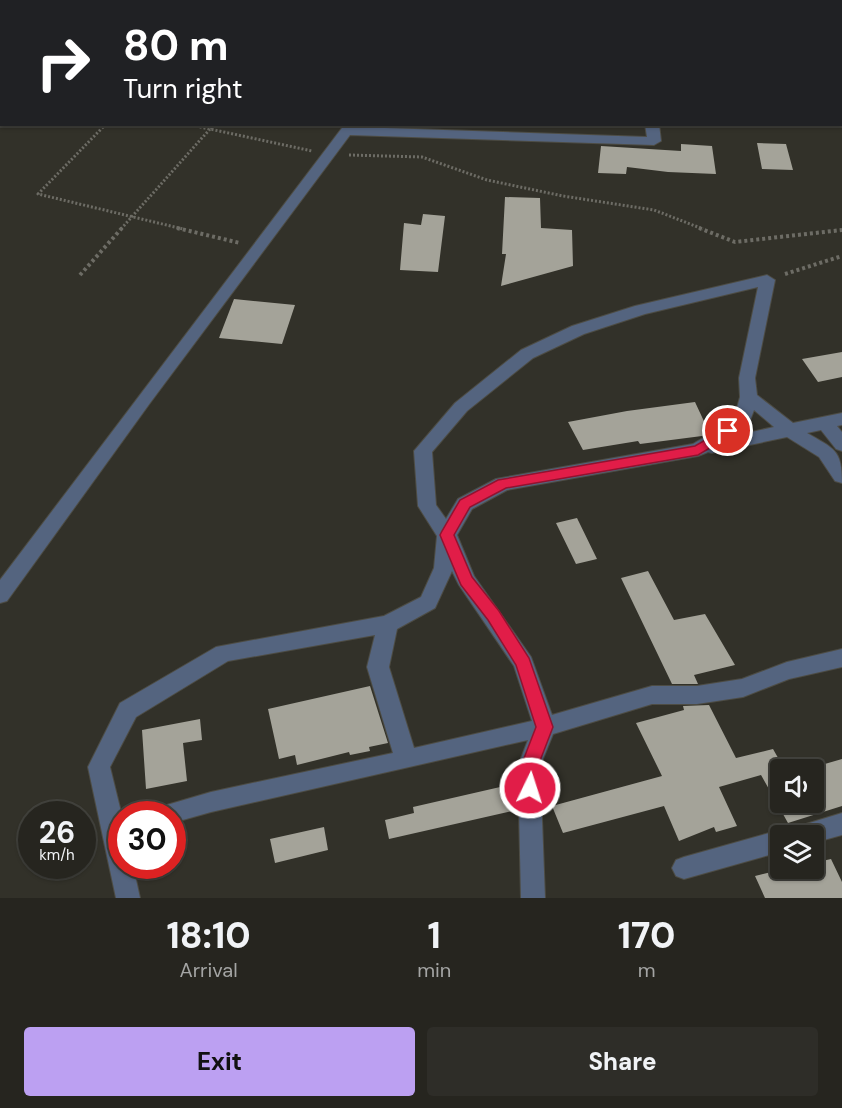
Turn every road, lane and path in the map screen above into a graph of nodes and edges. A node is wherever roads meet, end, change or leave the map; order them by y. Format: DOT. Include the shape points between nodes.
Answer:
graph roads {
  1 [pos="104,126"];
  2 [pos="197,126"];
  3 [pos="212,126"];
  4 [pos="652,126"];
  5 [pos="349,128"];
  6 [pos="210,129"];
  7 [pos="572,131"];
  8 [pos="329,154"];
  9 [pos="132,217"];
  10 [pos="842,230"];
  11 [pos="258,248"];
  12 [pos="842,256"];
  13 [pos="80,275"];
  14 [pos="767,280"];
  15 [pos="749,398"];
  16 [pos="834,421"];
  17 [pos="789,430"];
  18 [pos="842,446"];
  19 [pos="698,450"];
  20 [pos="842,476"];
  21 [pos="447,535"];
  22 [pos="0,596"];
  23 [pos="388,624"];
  24 [pos="842,658"];
  25 [pos="545,727"];
  26 [pos="406,760"];
  27 [pos="109,801"];
  28 [pos="186,809"];
  29 [pos="842,824"];
  30 [pos="824,829"];
  31 [pos="770,844"];
  32 [pos="684,868"];
  33 [pos="125,879"];
  34 [pos="128,898"];
  35 [pos="533,898"];
  1 -- 9 [label="path" via="38,194"];
  2 -- 6 [label="path"];
  3 -- 6 [label="path"];
  4 -- 7 [label="street" via="654,141"];
  5 -- 7 [label="street"];
  5 -- 8 [label="street"];
  6 -- 8 [label="path"];
  6 -- 9 [label="path"];
  8 -- 10 [label="path" via="422,156 487,180 654,210 735,242"];
  8 -- 11 [label="street"];
  9 -- 11 [label="path"];
  9 -- 13 [label="path"];
  11 -- 22 [label="street"];
  12 -- 14 [label="path"];
  14 -- 15 [label="street" via="747,378"];
  14 -- 21 [label="street" via="641,310 578,330 527,354 461,407 423,451 427,506"];
  15 -- 17 [label="street"];
  15 -- 19 [label="street" via="742,422"];
  16 -- 17 [label="street"];
  16 -- 18 [label="street"];
  17 -- 19 [label="street"];
  17 -- 20 [label="street" via="825,452"];
  19 -- 21 [label="street" via="503,484 465,504"];
  21 -- 23 [label="street" via="444,568 428,602"];
  21 -- 25 [label="street" via="466,580 524,663"];
  23 -- 26 [label="street" via="378,667"];
  23 -- 27 [label="street" via="223,653 128,710 99,766"];
  24 -- 25 [label="street" via="787,671 743,688 652,695"];
  25 -- 26 [label="street"];
  25 -- 35 [label="street" via="529,766"];
  26 -- 28 [label="street"];
  29 -- 30 [label="street"];
  31 -- 32 [label="street"];
  33 -- 34 [label="street"];
}
